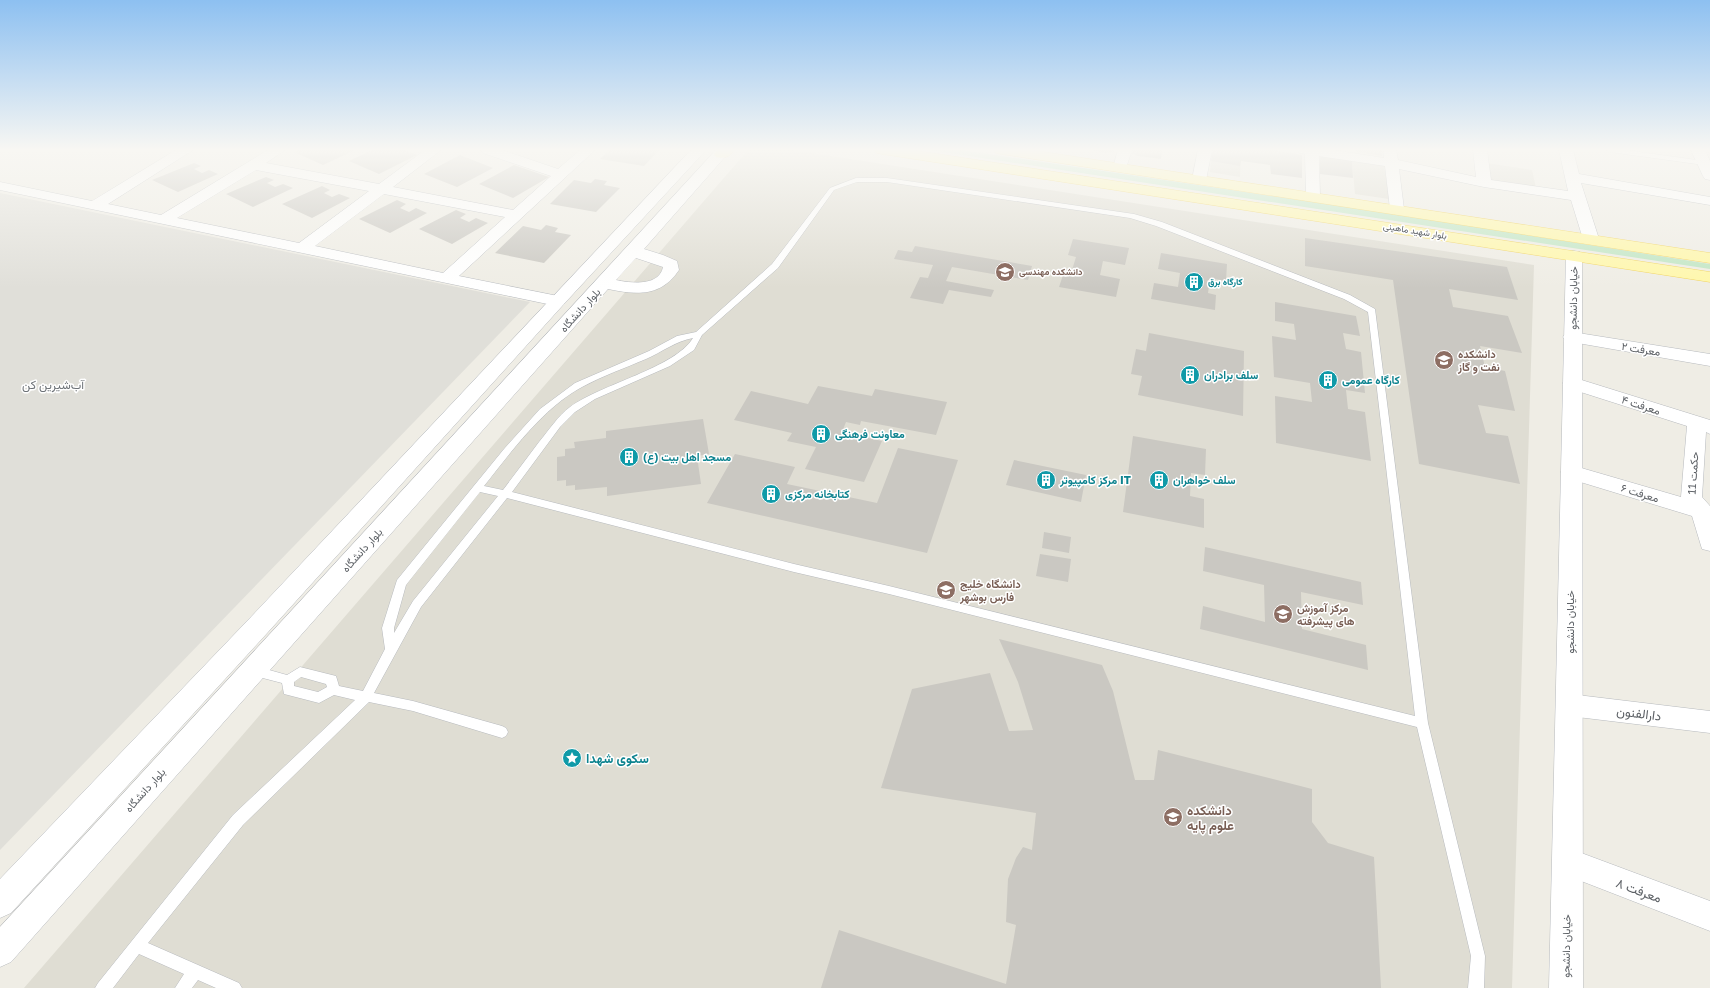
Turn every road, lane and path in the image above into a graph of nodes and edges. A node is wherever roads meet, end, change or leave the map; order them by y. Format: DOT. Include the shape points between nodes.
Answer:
graph roads {
  1 [pos="48,196"];
  2 [pos="110,196"];
  3 [pos="202,196"];
  4 [pos="372,196"];
  5 [pos="413,196"];
  6 [pos="538,196"];
  7 [pos="670,196"];
  8 [pos="680,196"];
  9 [pos="827,196"];
  10 [pos="996,196"];
  11 [pos="1183,196"];
  12 [pos="1307,196"];
  13 [pos="1395,196"];
  14 [pos="1571,196"];
  15 [pos="1678,196"];
  16 [pos="1313,197"];
  17 [pos="1577,197"];
  18 [pos="1710,202"];
  19 [pos="94,206"];
  20 [pos="1397,210"];
  21 [pos="517,215"];
  22 [pos="163,220"];
  23 [pos="1591,239"];
  24 [pos="301,249"];
  25 [pos="633,252"];
  26 [pos="1574,256"];
  27 [pos="1710,258"];
  28 [pos="1710,277"];
  29 [pos="446,279"];
  30 [pos="604,283"];
  31 [pos="557,301"];
  32 [pos="699,334"];
  33 [pos="1572,337"];
  34 [pos="1710,360"];
  35 [pos="1572,383"];
  36 [pos="1704,425"];
  37 [pos="1571,472"];
  38 [pos="478,488"];
  39 [pos="505,494"];
  40 [pos="1705,512"];
  41 [pos="1710,543"];
  42 [pos="391,649"];
  43 [pos="253,670"];
  44 [pos="288,680"];
  45 [pos="333,690"];
  46 [pos="366,697"];
  47 [pos="1569,706"];
  48 [pos="1710,722"];
  49 [pos="1422,724"];
  50 [pos="502,732"];
  51 [pos="1568,862"];
  52 [pos="0,902"];
  53 [pos="1710,916"];
  54 [pos="137,946"];
  55 [pos="0,950"];
  56 [pos="195,972"];
  57 [pos="103,988"];
  58 [pos="183,988"];
  59 [pos="234,988"];
  60 [pos="1476,988"];
  61 [pos="1566,988"];
  1 -- 19 [label="street"];
  2 -- 19 [label="street"];
  3 -- 22 [label="street"];
  4 -- 24 [label="street"];
  5 -- 21 [label="street"];
  6 -- 21 [label="street"];
  7 -- 31 [label="street, بلوار دانشگاه"];
  8 -- 25 [label="street, بلوار دانشگاه"];
  9 -- 32 [label="lane" via="775,266"];
  10 -- 49 [label="lane" via="1131,216 1159,224 1347,297 1372,311"];
  11 -- 26 [label="main road, بلوار شهید ماهینی"];
  12 -- 16 [label="main road, بلوار شهید ماهینی"];
  13 -- 20 [label="street"];
  14 -- 17 [label="street"];
  15 -- 18 [label="street"];
  16 -- 20 [label="main road, بلوار شهید ماهینی"];
  17 -- 23 [label="street"];
  19 -- 22 [label="street"];
  20 -- 23 [label="main road, بلوار شهید ماهینی"];
  21 -- 29 [label="street"];
  22 -- 24 [label="street"];
  23 -- 27 [label="main road, بلوار شهید ماهینی"];
  24 -- 29 [label="street"];
  25 -- 30 [label="street, بلوار دانشگاه"];
  25 -- 30 [label="street" via="668,263 671,270 662,281 649,287 626,288"];
  26 -- 28 [label="main road, بلوار شهید ماهینی"];
  26 -- 33 [label="street, خیابان دانشجو"];
  29 -- 31 [label="street"];
  30 -- 43 [label="street, بلوار دانشگاه"];
  31 -- 52 [label="street, بلوار دانشگاه"];
  32 -- 38 [label="lane" via="680,338 578,385 562,395 526,428"];
  32 -- 39 [label="lane" via="691,348 667,364 592,397 572,410 546,438"];
  33 -- 34 [label="street, معرفت ۲"];
  33 -- 35 [label="street, خیابان دانشجو"];
  35 -- 36 [label="street, معرفت ۴"];
  35 -- 37 [label="street, خیابان دانشجو"];
  36 -- 40 [label="street, حکمت 11" via="1691,499"];
  37 -- 40 [label="street, معرفت ۶"];
  37 -- 47 [label="street, خیابان دانشجو"];
  38 -- 39 [label="lane"];
  38 -- 42 [label="lane" via="401,583 388,628"];
  39 -- 42 [label="lane" via="417,604"];
  39 -- 49 [label="lane"];
  40 -- 41 [label="street, حکمت 11"];
  42 -- 46 [label="lane"];
  43 -- 44 [label="lane"];
  43 -- 55 [label="street, بلوار دانشگاه"];
  44 -- 45 [label="lane" via="300,672 332,680"];
  44 -- 45 [label="lane" via="288,690 319,698"];
  45 -- 46 [label="lane"];
  46 -- 50 [label="lane" via="413,706"];
  46 -- 54 [label="lane" via="238,820"];
  47 -- 48 [label="street, دارالفنون"];
  47 -- 51 [label="street, خیابان دانشجو"];
  49 -- 60 [label="lane" via="1478,956"];
  51 -- 53 [label="street, معرفت ۸"];
  51 -- 61 [label="street, خیابان دانشجو"];
  54 -- 56 [label="lane"];
  54 -- 57 [label="lane"];
  56 -- 58 [label="lane"];
  56 -- 59 [label="lane"];
}
